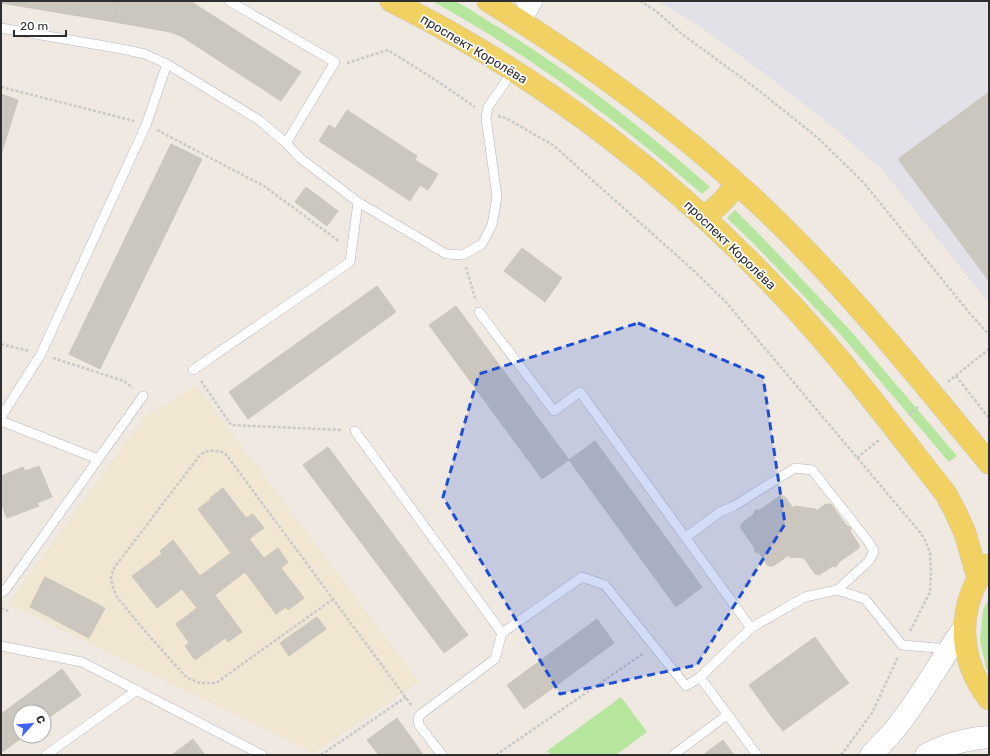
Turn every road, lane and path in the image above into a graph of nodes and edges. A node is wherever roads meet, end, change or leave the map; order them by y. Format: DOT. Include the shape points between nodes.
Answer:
graph roads {
  1 [pos="229,1"];
  2 [pos="391,1"];
  3 [pos="488,1"];
  4 [pos="534,1"];
  5 [pos="640,1"];
  6 [pos="523,13"];
  7 [pos="1,28"];
  8 [pos="335,62"];
  9 [pos="167,64"];
  10 [pos="513,71"];
  11 [pos="1,87"];
  12 [pos="487,112"];
  13 [pos="146,125"];
  14 [pos="286,143"];
  15 [pos="736,183"];
  16 [pos="358,202"];
  17 [pos="703,217"];
  18 [pos="352,250"];
  19 [pos="463,255"];
  20 [pos="479,312"];
  21 [pos="989,335"];
  22 [pos="1,344"];
  23 [pos="42,354"];
  24 [pos="193,370"];
  25 [pos="956,376"];
  26 [pos="143,396"];
  27 [pos="1,417"];
  28 [pos="989,417"];
  29 [pos="1,421"];
  30 [pos="355,431"];
  31 [pos="98,459"];
  32 [pos="989,463"];
  33 [pos="686,537"];
  34 [pos="925,540"];
  35 [pos="983,570"];
  36 [pos="837,590"];
  37 [pos="1,593"];
  38 [pos="333,599"];
  39 [pos="1,608"];
  40 [pos="8,611"];
  41 [pos="752,628"];
  42 [pos="964,628"];
  43 [pos="502,633"];
  44 [pos="1,646"];
  45 [pos="653,647"];
  46 [pos="948,649"];
  47 [pos="700,677"];
  48 [pos="136,690"];
  49 [pos="406,697"];
  50 [pos="989,699"];
  51 [pos="727,715"];
  52 [pos="420,716"];
  53 [pos="989,737"];
  54 [pos="46,755"];
  55 [pos="262,755"];
  56 [pos="320,755"];
  57 [pos="442,755"];
  58 [pos="496,755"];
  59 [pos="673,755"];
  60 [pos="757,755"];
  61 [pos="871,755"];
  62 [pos="926,755"];
  1 -- 8 [label="lane"];
  2 -- 10 [label="main road, проспект Королёва"];
  3 -- 6 [label="main road"];
  4 -- 6 [label="street"];
  5 -- 21 [label="path" via="818,138 864,183"];
  6 -- 15 [label="main road" via="647,108"];
  7 -- 9 [label="lane" via="146,54"];
  8 -- 12 [label="path" via="342,64 388,50"];
  8 -- 14 [label="lane"];
  9 -- 13 [label="lane"];
  9 -- 14 [label="lane" via="258,120"];
  10 -- 12 [label="lane"];
  10 -- 17 [label="main road, проспект Королёва" via="614,142"];
  11 -- 13 [label="path"];
  12 -- 19 [label="lane" via="497,197 492,225 482,244"];
  12 -- 34 [label="path" via="506,118 553,145 725,301"];
  13 -- 18 [label="path" via="264,186"];
  13 -- 23 [label="lane"];
  14 -- 16 [label="lane" via="300,158"];
  15 -- 17 [label="main road" via="730,194"];
  15 -- 32 [label="main road" via="792,236 836,283"];
  16 -- 18 [label="lane"];
  16 -- 19 [label="lane" via="446,254"];
  17 -- 35 [label="main road, проспект Королёва" via="756,267 841,361 946,494"];
  18 -- 24 [label="lane" via="350,262"];
  19 -- 20 [label="path"];
  20 -- 33 [label="lane" via="554,411 580,392"];
  22 -- 23 [label="path"];
  23 -- 26 [label="path" via="124,381"];
  23 -- 27 [label="lane"];
  24 -- 30 [label="path" via="231,425"];
  25 -- 28 [label="path"];
  26 -- 31 [label="lane"];
  29 -- 31 [label="lane"];
  30 -- 43 [label="lane"];
  31 -- 37 [label="lane"];
  33 -- 36 [label="lane" via="720,512 795,468 812,470 874,551 869,561"];
  33 -- 41 [label="lane"];
  35 -- 42 [label="main road" via="969,597"];
  36 -- 41 [label="lane" via="804,597"];
  36 -- 46 [label="lane" via="865,599 902,645"];
  38 -- 38 [label="path" via="216,683 200,683 187,678 144,630 118,597 110,578 117,564 200,455 212,450 225,453"];
  38 -- 49 [label="path"];
  39 -- 40 [label="path"];
  41 -- 47 [label="lane"];
  42 -- 46 [label="main road"];
  42 -- 50 [label="main road" via="967,657 980,688"];
  43 -- 45 [label="lane" via="582,577 605,585"];
  43 -- 52 [label="lane" via="495,659"];
  44 -- 48 [label="lane" via="82,662"];
  45 -- 47 [label="lane" via="686,686"];
  45 -- 58 [label="path"];
  46 -- 61 [label="main road" via="896,728"];
  47 -- 51 [label="lane"];
  48 -- 54 [label="lane"];
  48 -- 55 [label="lane"];
  49 -- 52 [label="path"];
  49 -- 56 [label="path"];
  51 -- 59 [label="lane"];
  51 -- 60 [label="lane"];
  52 -- 57 [label="lane" via="419,724"];
  53 -- 62 [label="main road" via="974,738 938,748"];
}
